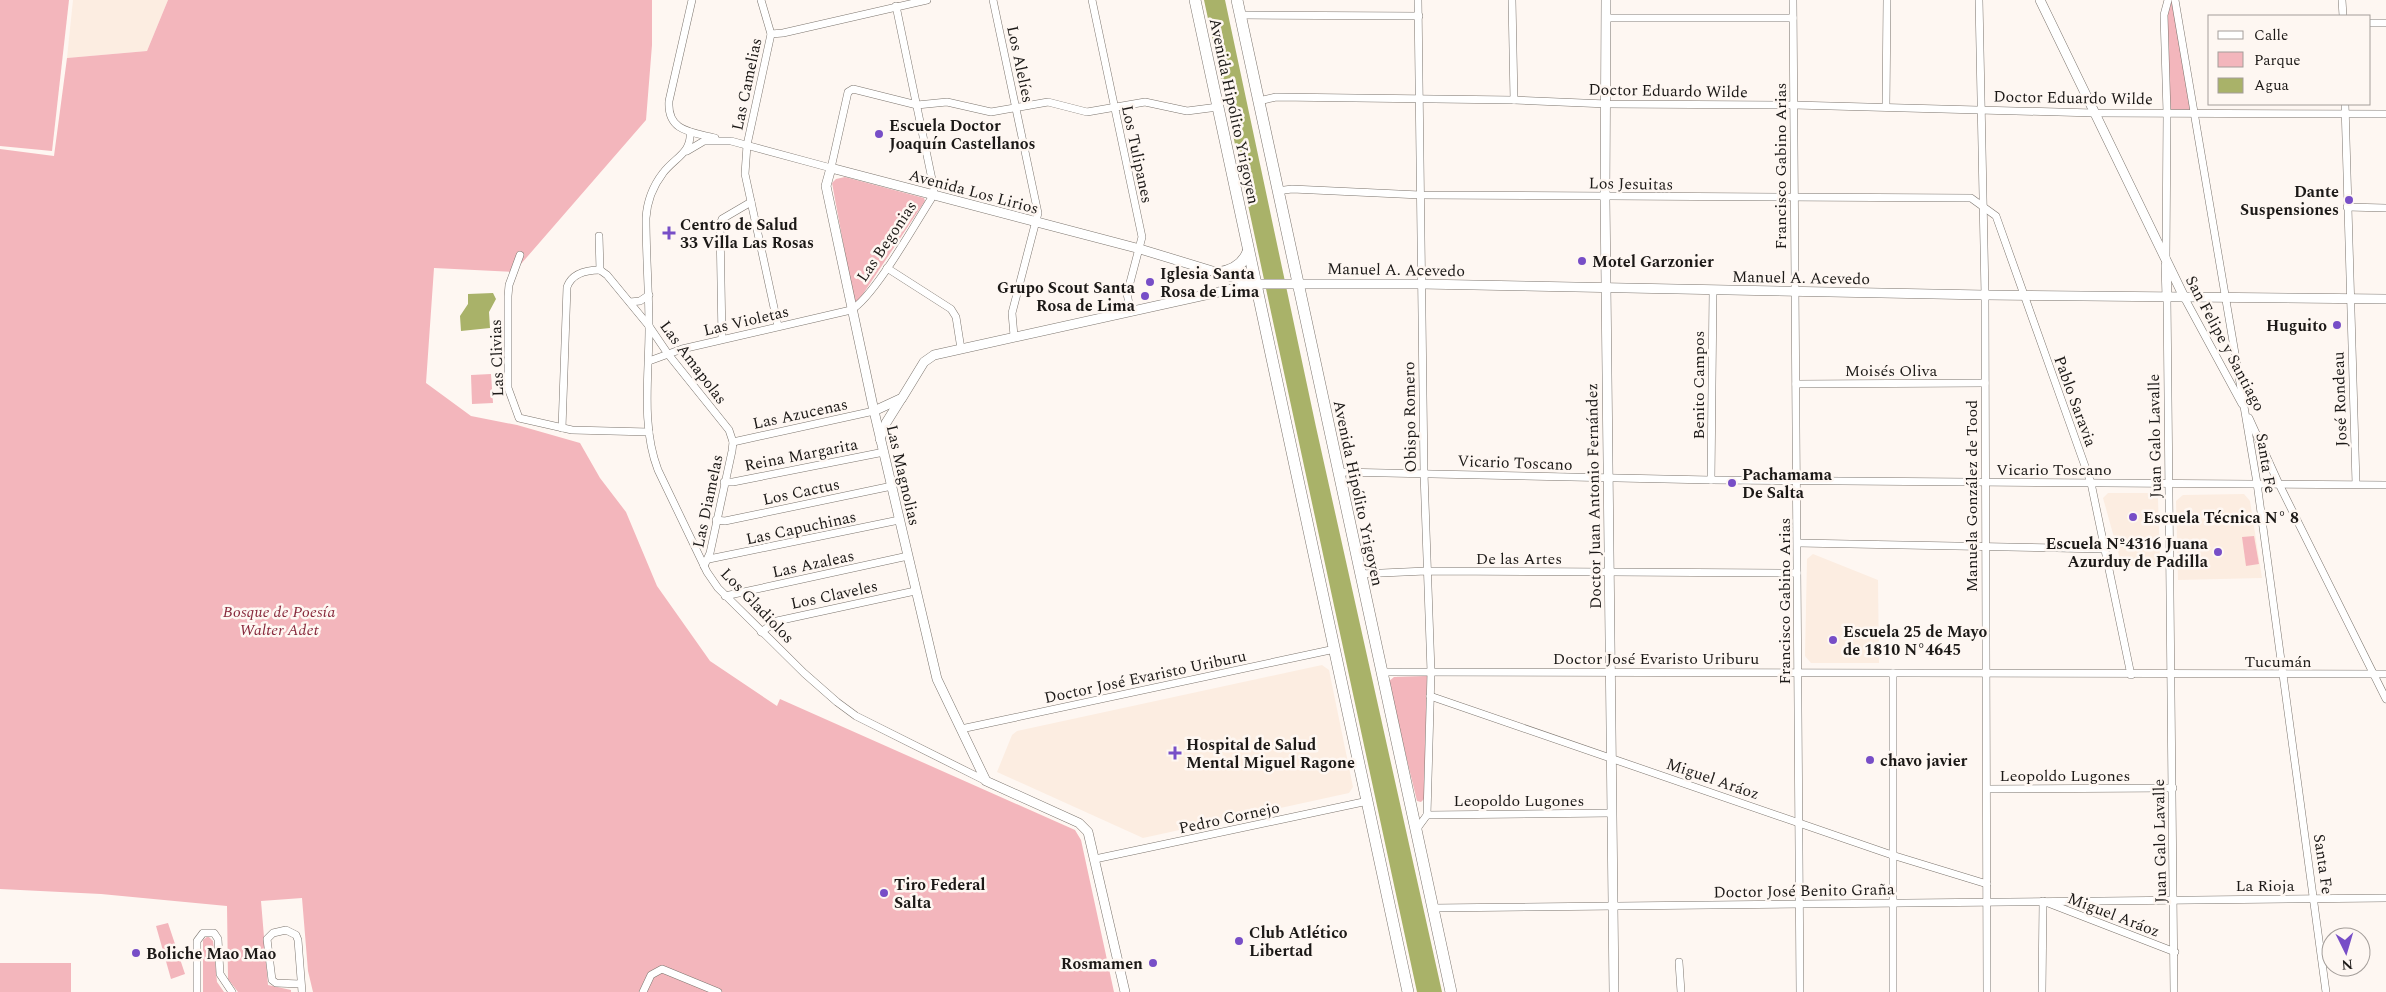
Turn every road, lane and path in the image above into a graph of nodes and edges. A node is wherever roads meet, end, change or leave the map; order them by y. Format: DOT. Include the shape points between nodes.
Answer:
graph roads {
  1 [pos="692,0"];
  2 [pos="762,0"];
  3 [pos="927,0"];
  4 [pos="993,0"];
  5 [pos="1092,0"];
  6 [pos="1195,0"];
  7 [pos="1237,0"];
  8 [pos="1418,0"];
  9 [pos="1512,0"];
  10 [pos="1606,0"];
  11 [pos="1793,0"];
  12 [pos="1887,0"];
  13 [pos="1979,0"];
  14 [pos="2040,0"];
  15 [pos="2168,0"];
  16 [pos="2175,0"];
  17 [pos="2342,0"];
  18 [pos="896,6"];
  19 [pos="1240,15"];
  20 [pos="2343,15"];
  21 [pos="1418,16"];
  22 [pos="1606,18"];
  23 [pos="1793,18"];
  24 [pos="2371,23"];
  25 [pos="2386,23"];
  26 [pos="771,34"];
  27 [pos="1421,99"];
  28 [pos="1514,100"];
  29 [pos="1259,101"];
  30 [pos="1607,104"];
  31 [pos="916,105"];
  32 [pos="1794,105"];
  33 [pos="2345,105"];
  34 [pos="1218,106"];
  35 [pos="1016,107"];
  36 [pos="1114,107"];
  37 [pos="1886,107"];
  38 [pos="1981,109"];
  39 [pos="2167,112"];
  40 [pos="2094,113"];
  41 [pos="2194,113"];
  42 [pos="2345,113"];
  43 [pos="2386,114"];
  44 [pos="690,132"];
  45 [pos="723,140"];
  46 [pos="747,145"];
  47 [pos="686,152"];
  48 [pos="831,168"];
  49 [pos="1278,191"];
  50 [pos="933,195"];
  51 [pos="1420,195"];
  52 [pos="1605,197"];
  53 [pos="1794,199"];
  54 [pos="751,202"];
  55 [pos="1983,206"];
  56 [pos="2347,207"];
  57 [pos="2386,208"];
  58 [pos="1037,223"];
  59 [pos="599,236"];
  60 [pos="1140,249"];
  61 [pos="1248,252"];
  62 [pos="520,255"];
  63 [pos="2166,260"];
  64 [pos="886,268"];
  65 [pos="600,270"];
  66 [pos="1218,272"];
  67 [pos="1297,283"];
  68 [pos="1255,284"];
  69 [pos="1421,284"];
  70 [pos="1606,289"];
  71 [pos="1713,290"];
  72 [pos="1795,291"];
  73 [pos="649,294"];
  74 [pos="1985,295"];
  75 [pos="2023,296"];
  76 [pos="2167,297"];
  77 [pos="2184,297"];
  78 [pos="2227,298"];
  79 [pos="2350,298"];
  80 [pos="2386,299"];
  81 [pos="630,302"];
  82 [pos="851,310"];
  83 [pos="1131,312"];
  84 [pos="649,326"];
  85 [pos="778,326"];
  86 [pos="1014,336"];
  87 [pos="722,339"];
  88 [pos="961,349"];
  89 [pos="668,354"];
  90 [pos="649,361"];
  91 [pos="1985,383"];
  92 [pos="1796,384"];
  93 [pos="902,398"];
  94 [pos="2245,410"];
  95 [pos="874,412"];
  96 [pos="562,428"];
  97 [pos="649,432"];
  98 [pos="880,439"];
  99 [pos="733,442"];
  100 [pos="884,452"];
  101 [pos="1339,472"];
  102 [pos="1424,473"];
  103 [pos="1608,478"];
  104 [pos="1712,480"];
  105 [pos="1798,481"];
  106 [pos="724,482"];
  107 [pos="1984,482"];
  108 [pos="2278,482"];
  109 [pos="2091,483"];
  110 [pos="2170,483"];
  111 [pos="2256,483"];
  112 [pos="2356,484"];
  113 [pos="2386,485"];
  114 [pos="892,486"];
  115 [pos="716,520"];
  116 [pos="899,520"];
  117 [pos="1798,543"];
  118 [pos="1985,546"];
  119 [pos="2105,549"];
  120 [pos="908,556"];
  121 [pos="708,559"];
  122 [pos="704,566"];
  123 [pos="1426,571"];
  124 [pos="1609,572"];
  125 [pos="1798,573"];
  126 [pos="1360,574"];
  127 [pos="915,591"];
  128 [pos="725,596"];
  129 [pos="761,632"];
  130 [pos="1335,649"];
  131 [pos="1382,672"];
  132 [pos="1431,672"];
  133 [pos="1611,672"];
  134 [pos="1797,672"];
  135 [pos="1893,673"];
  136 [pos="1987,673"];
  137 [pos="2373,673"];
  138 [pos="2284,674"];
  139 [pos="2386,674"];
  140 [pos="2131,675"];
  141 [pos="2170,675"];
  142 [pos="1430,696"];
  143 [pos="2386,699"];
  144 [pos="961,729"];
  145 [pos="1611,757"];
  146 [pos="986,781"];
  147 [pos="2172,788"];
  148 [pos="1987,789"];
  149 [pos="1368,800"];
  150 [pos="1611,813"];
  151 [pos="1427,815"];
  152 [pos="1798,822"];
  153 [pos="1416,830"];
  154 [pos="1892,855"];
  155 [pos="1095,859"];
  156 [pos="1987,884"];
  157 [pos="2314,898"];
  158 [pos="2386,898"];
  159 [pos="2175,899"];
  160 [pos="2043,901"];
  161 [pos="1987,902"];
  162 [pos="1892,903"];
  163 [pos="1800,904"];
  164 [pos="1613,906"];
  165 [pos="1432,908"];
  166 [pos="2174,952"];
  167 [pos="1679,962"];
  168 [pos="301,988"];
  169 [pos="197,992"];
  170 [pos="232,992"];
  171 [pos="643,992"];
  172 [pos="718,992"];
  173 [pos="1125,992"];
  174 [pos="1408,992"];
  175 [pos="1451,992"];
  176 [pos="1614,992"];
  177 [pos="1681,992"];
  178 [pos="1800,992"];
  179 [pos="1893,992"];
  180 [pos="1987,992"];
  181 [pos="2042,992"];
  182 [pos="2174,992"];
  183 [pos="2326,992"];
  1 -- 44 [label="street" via="669,107 672,121"];
  2 -- 26 [label="street, Las Camelias"];
  3 -- 18 [label="street"];
  4 -- 35 [label="street, Los Alelíes"];
  5 -- 36 [label="street, Los Tulipanes"];
  6 -- 34 [label="highway, Avenida Hipólito Yrigoyen"];
  7 -- 19 [label="highway, Avenida Hipólito Yrigoyen"];
  8 -- 21 [label="street, Obispo Romero"];
  9 -- 28 [label="street"];
  10 -- 22 [label="street, Doctor Juan Antonio Fernández"];
  11 -- 23 [label="street, Francisco Gabino Arias"];
  12 -- 37 [label="street"];
  13 -- 38 [label="street, Manuela González de Tood"];
  14 -- 40 [label="street, San Felipe y Santiago"];
  15 -- 39 [label="street, Juan Galo Lavalle" via="2164,15"];
  16 -- 41 [label="street, Santa Fe"];
  17 -- 20 [label="street"];
  18 -- 26 [label="street"];
  18 -- 31 [label="street, Las Begonias"];
  19 -- 21 [label="street"];
  19 -- 29 [label="highway, Avenida Hipólito Yrigoyen"];
  21 -- 27 [label="street, Obispo Romero"];
  22 -- 23 [label="street"];
  22 -- 30 [label="street, Doctor Juan Antonio Fernández"];
  23 -- 32 [label="street, Francisco Gabino Arias"];
  24 -- 25 [label="street"];
  26 -- 46 [label="street, Las Camelias"];
  27 -- 28 [label="street, Doctor Eduardo Wilde"];
  27 -- 29 [label="street, Doctor Eduardo Wilde" via="1276,97"];
  27 -- 51 [label="street, Obispo Romero"];
  28 -- 30 [label="street, Doctor Eduardo Wilde"];
  29 -- 49 [label="highway, Avenida Hipólito Yrigoyen"];
  30 -- 32 [label="street, Doctor Eduardo Wilde"];
  30 -- 52 [label="street, Doctor Juan Antonio Fernández"];
  31 -- 35 [label="street" via="947,102 991,112"];
  31 -- 48 [label="street" via="850,89"];
  31 -- 50 [label="street, Las Begonias" via="934,185"];
  32 -- 37 [label="street, Doctor Eduardo Wilde"];
  32 -- 53 [label="street, Francisco Gabino Arias"];
  33 -- 42 [label="street, José Rondeau"];
  34 -- 36 [label="street" via="1187,111 1145,102"];
  34 -- 61 [label="highway, Avenida Hipólito Yrigoyen"];
  35 -- 36 [label="street" via="1048,102 1087,112"];
  35 -- 58 [label="street, Los Alelíes" via="1038,213"];
  36 -- 60 [label="street, Los Tulipanes" via="1142,237"];
  37 -- 38 [label="street, Doctor Eduardo Wilde"];
  38 -- 40 [label="street, Doctor Eduardo Wilde"];
  38 -- 55 [label="street, Manuela González de Tood"];
  39 -- 40 [label="street, Doctor Eduardo Wilde"];
  39 -- 41 [label="street, Doctor Eduardo Wilde"];
  39 -- 63 [label="street, Juan Galo Lavalle"];
  40 -- 63 [label="street, San Felipe y Santiago"];
  41 -- 42 [label="street, Doctor Eduardo Wilde"];
  41 -- 78 [label="street, Santa Fe"];
  42 -- 43 [label="street, Doctor Eduardo Wilde"];
  42 -- 56 [label="street, José Rondeau"];
  44 -- 45 [label="street"];
  44 -- 47 [label="street" via="691,141"];
  45 -- 46 [label="street, Avenida Los Lirios"];
  45 -- 47 [label="street, Avenida Los Lirios" via="704,141"];
  46 -- 48 [label="street, Avenida Los Lirios"];
  46 -- 54 [label="street, Las Camelias" via="745,174"];
  47 -- 73 [label="street, Los Gladiolos" via="662,173 646,208"];
  48 -- 50 [label="street, Avenida Los Lirios"];
  48 -- 82 [label="street, Las Magnolias" via="826,192"];
  49 -- 51 [label="street, Los Jesuitas"];
  49 -- 67 [label="highway, Avenida Hipólito Yrigoyen"];
  50 -- 58 [label="street, Avenida Los Lirios"];
  50 -- 64 [label="street, Las Begonias"];
  51 -- 52 [label="street, Los Jesuitas"];
  51 -- 69 [label="street, Obispo Romero"];
  52 -- 53 [label="street, Los Jesuitas"];
  52 -- 70 [label="street, Doctor Juan Antonio Fernández"];
  53 -- 55 [label="street, Los Jesuitas" via="1971,198"];
  53 -- 72 [label="street, Francisco Gabino Arias"];
  54 -- 85 [label="street, Las Camelias"];
  54 -- 87 [label="street" via="722,219 720,225"];
  55 -- 74 [label="street, Manuela González de Tood"];
  55 -- 75 [label="street, Pablo Saravia" via="1996,216"];
  56 -- 57 [label="street"];
  56 -- 79 [label="street, José Rondeau"];
  58 -- 60 [label="street, Avenida Los Lirios"];
  58 -- 86 [label="street" via="1012,313"];
  59 -- 65 [label="street"];
  60 -- 66 [label="street, Avenida Los Lirios"];
  60 -- 83 [label="street, Los Tulipanes" via="1127,294"];
  61 -- 66 [label="highway" via="1240,264"];
  61 -- 68 [label="highway, Avenida Hipólito Yrigoyen"];
  62 -- 96 [label="street, Las Clivias" via="509,285 509,395 522,421"];
  63 -- 76 [label="street, Juan Galo Lavalle"];
  63 -- 77 [label="street, San Felipe y Santiago"];
  64 -- 82 [label="street, Las Begonias" via="862,302"];
  64 -- 88 [label="street" via="955,313"];
  65 -- 81 [label="street, Las Amapolas"];
  65 -- 96 [label="street" via="583,272 570,280 565,300"];
  66 -- 68 [label="street, Avenida Los Lirios"];
  67 -- 68 [label="street, Manuel A. Acevedo"];
  67 -- 69 [label="street, Manuel A. Acevedo"];
  67 -- 101 [label="highway, Avenida Hipólito Yrigoyen"];
  68 -- 83 [label="street"];
  68 -- 130 [label="highway, Avenida Hipólito Yrigoyen"];
  69 -- 70 [label="street, Manuel A. Acevedo"];
  69 -- 102 [label="street, Obispo Romero"];
  70 -- 71 [label="street, Manuel A. Acevedo"];
  70 -- 103 [label="street, Doctor Juan Antonio Fernández"];
  71 -- 72 [label="street, Manuel A. Acevedo"];
  71 -- 104 [label="street, Benito Campos"];
  72 -- 74 [label="street, Manuel A. Acevedo"];
  72 -- 92 [label="street, Francisco Gabino Arias"];
  73 -- 81 [label="street" via="640,301"];
  73 -- 84 [label="street, Los Gladiolos"];
  74 -- 75 [label="street, Manuel A. Acevedo"];
  74 -- 91 [label="street, Manuela González de Tood"];
  75 -- 76 [label="street, Manuel A. Acevedo"];
  75 -- 109 [label="street, Pablo Saravia"];
  76 -- 77 [label="street, Manuel A. Acevedo"];
  76 -- 110 [label="street, Juan Galo Lavalle"];
  77 -- 78 [label="street, Manuel A. Acevedo"];
  77 -- 94 [label="street, San Felipe y Santiago"];
  78 -- 79 [label="street, Manuel A. Acevedo"];
  78 -- 94 [label="street, Santa Fe"];
  79 -- 80 [label="street, Manuel A. Acevedo"];
  79 -- 112 [label="street, José Rondeau"];
  81 -- 84 [label="street, Las Amapolas"];
  82 -- 85 [label="street, Las Violetas"];
  82 -- 95 [label="street, Las Magnolias"];
  83 -- 86 [label="street"];
  84 -- 89 [label="street, Las Amapolas"];
  84 -- 90 [label="street, Los Gladiolos"];
  85 -- 87 [label="street, Las Violetas"];
  86 -- 88 [label="street"];
  87 -- 89 [label="street, Las Violetas"];
  88 -- 93 [label="street" via="928,358"];
  89 -- 90 [label="street, Las Violetas"];
  89 -- 99 [label="street, Las Amapolas" via="729,430"];
  90 -- 97 [label="street, Los Gladiolos"];
  91 -- 92 [label="street, Moisés Oliva"];
  91 -- 107 [label="street, Manuela González de Tood"];
  92 -- 105 [label="street, Francisco Gabino Arias"];
  93 -- 95 [label="street"];
  93 -- 98 [label="street"];
  94 -- 108 [label="street, San Felipe y Santiago"];
  94 -- 111 [label="street, Santa Fe"];
  95 -- 98 [label="street, Las Magnolias"];
  95 -- 99 [label="street, Las Azucenas"];
  96 -- 97 [label="street, Las Clivias"];
  97 -- 122 [label="street, Los Gladiolos" via="658,470"];
  98 -- 100 [label="street, Las Magnolias"];
  99 -- 106 [label="street, Las Diamelas"];
  100 -- 106 [label="street, Reina Margarita"];
  100 -- 114 [label="street, Las Magnolias"];
  101 -- 102 [label="street, Vicario Toscano"];
  101 -- 126 [label="highway, Avenida Hipólito Yrigoyen"];
  102 -- 103 [label="street, Vicario Toscano"];
  102 -- 123 [label="street, Obispo Romero"];
  103 -- 104 [label="street, Vicario Toscano"];
  103 -- 124 [label="street, Doctor Juan Antonio Fernández"];
  104 -- 105 [label="street, Vicario Toscano"];
  105 -- 107 [label="street, Vicario Toscano"];
  105 -- 117 [label="street, Francisco Gabino Arias"];
  106 -- 115 [label="street, Las Diamelas"];
  107 -- 109 [label="street, Vicario Toscano"];
  107 -- 118 [label="street, Manuela González de Tood"];
  108 -- 111 [label="street, Vicario Toscano"];
  108 -- 112 [label="street, Vicario Toscano"];
  108 -- 137 [label="street, San Felipe y Santiago"];
  109 -- 110 [label="street, Vicario Toscano"];
  109 -- 119 [label="street, Pablo Saravia"];
  110 -- 111 [label="street, Vicario Toscano"];
  110 -- 141 [label="street, Juan Galo Lavalle"];
  111 -- 138 [label="street, Santa Fe"];
  112 -- 113 [label="street, Vicario Toscano"];
  114 -- 115 [label="street, Los Cactus" via="725,521"];
  114 -- 116 [label="street, Las Magnolias"];
  115 -- 121 [label="street, Las Diamelas"];
  116 -- 120 [label="street, Las Magnolias"];
  116 -- 121 [label="street, Las Capuchinas"];
  117 -- 118 [label="street"];
  117 -- 125 [label="street, Francisco Gabino Arias"];
  118 -- 119 [label="street"];
  118 -- 136 [label="street, Manuela González de Tood"];
  119 -- 140 [label="street, Pablo Saravia"];
  120 -- 127 [label="street, Las Magnolias"];
  120 -- 128 [label="street, Las Azaleas"];
  121 -- 122 [label="street, Las Diamelas"];
  122 -- 128 [label="street, Los Gladiolos"];
  123 -- 124 [label="street, De las Artes"];
  123 -- 126 [label="street, De las Artes"];
  123 -- 132 [label="street, Obispo Romero"];
  124 -- 125 [label="street, De las Artes"];
  124 -- 133 [label="street, Doctor Juan Antonio Fernández"];
  125 -- 134 [label="street, Francisco Gabino Arias"];
  126 -- 131 [label="highway, Avenida Hipólito Yrigoyen"];
  127 -- 129 [label="street, Los Claveles" via="777,621"];
  127 -- 144 [label="street, Las Magnolias" via="934,670"];
  128 -- 129 [label="street, Los Gladiolos"];
  129 -- 146 [label="street, Los Gladiolos" via="856,716"];
  130 -- 144 [label="street, Doctor José Evaristo Uriburu"];
  130 -- 149 [label="highway, Avenida Hipólito Yrigoyen"];
  131 -- 132 [label="street, Doctor José Evaristo Uriburu"];
  131 -- 153 [label="highway, Avenida Hipólito Yrigoyen"];
  132 -- 133 [label="street, Doctor José Evaristo Uriburu"];
  132 -- 142 [label="street, Obispo Romero"];
  133 -- 134 [label="street, Doctor José Evaristo Uriburu"];
  133 -- 145 [label="street, Doctor Juan Antonio Fernández"];
  134 -- 135 [label="street, Doctor José Evaristo Uriburu"];
  134 -- 152 [label="street, Francisco Gabino Arias"];
  135 -- 136 [label="street, Doctor José Evaristo Uriburu"];
  135 -- 154 [label="street"];
  136 -- 140 [label="street, Doctor José Evaristo Uriburu"];
  136 -- 148 [label="street, Manuela González de Tood"];
  137 -- 138 [label="street, Tucumán"];
  137 -- 139 [label="street, Tucumán"];
  137 -- 143 [label="street, San Felipe y Santiago"];
  138 -- 141 [label="street, Tucumán"];
  138 -- 157 [label="street, Santa Fe"];
  140 -- 141 [label="street, Doctor José Evaristo Uriburu"];
  141 -- 147 [label="street, Juan Galo Lavalle"];
  142 -- 145 [label="street, Miguel Aráoz"];
  142 -- 151 [label="street, Obispo Romero"];
  144 -- 146 [label="street, Las Magnolias"];
  145 -- 150 [label="street, Doctor Juan Antonio Fernández"];
  145 -- 152 [label="street, Miguel Aráoz"];
  146 -- 155 [label="street, Los Gladiolos" via="1084,827"];
  147 -- 148 [label="street, Leopoldo Lugones"];
  147 -- 159 [label="street, Juan Galo Lavalle"];
  148 -- 156 [label="street, Manuela González de Tood"];
  149 -- 155 [label="street, Pedro Cornejo"];
  149 -- 174 [label="highway, Avenida Hipólito Yrigoyen"];
  150 -- 151 [label="street, Leopoldo Lugones"];
  150 -- 164 [label="street, Doctor Juan Antonio Fernández"];
  151 -- 153 [label="street"];
  152 -- 154 [label="street, Miguel Aráoz"];
  152 -- 163 [label="street, Francisco Gabino Arias"];
  153 -- 165 [label="highway, Avenida Hipólito Yrigoyen"];
  154 -- 156 [label="street, Miguel Aráoz"];
  154 -- 162 [label="street"];
  155 -- 173 [label="street, Los Gladiolos"];
  156 -- 161 [label="street, Manuela González de Tood"];
  157 -- 158 [label="street, La Rioja"];
  157 -- 159 [label="street, La Rioja"];
  157 -- 183 [label="street, Santa Fe"];
  159 -- 160 [label="street, Doctor José Benito Graña"];
  159 -- 166 [label="street, Juan Galo Lavalle"];
  160 -- 161 [label="street, Doctor José Benito Graña"];
  160 -- 166 [label="street, Miguel Aráoz"];
  160 -- 181 [label="street"];
  161 -- 162 [label="street, Doctor José Benito Graña"];
  161 -- 180 [label="street, Manuela González de Tood"];
  162 -- 163 [label="street, Doctor José Benito Graña"];
  162 -- 179 [label="street"];
  163 -- 164 [label="street, Doctor José Benito Graña"];
  163 -- 178 [label="street, Francisco Gabino Arias"];
  164 -- 165 [label="street, Doctor José Benito Graña"];
  164 -- 176 [label="street, Doctor Juan Antonio Fernández"];
  165 -- 175 [label="highway, Avenida Hipólito Yrigoyen"];
  166 -- 182 [label="street, Juan Galo Lavalle"];
  167 -- 177 [label="street"];
  168 -- 168 [label="street" via="272,980 267,940 273,933 286,930 296,935 300,948"];
  169 -- 170 [label="street" via="197,941 208,932 214,933 218,939 220,974"];
  171 -- 172 [label="street" via="650,975 662,969"];
}
